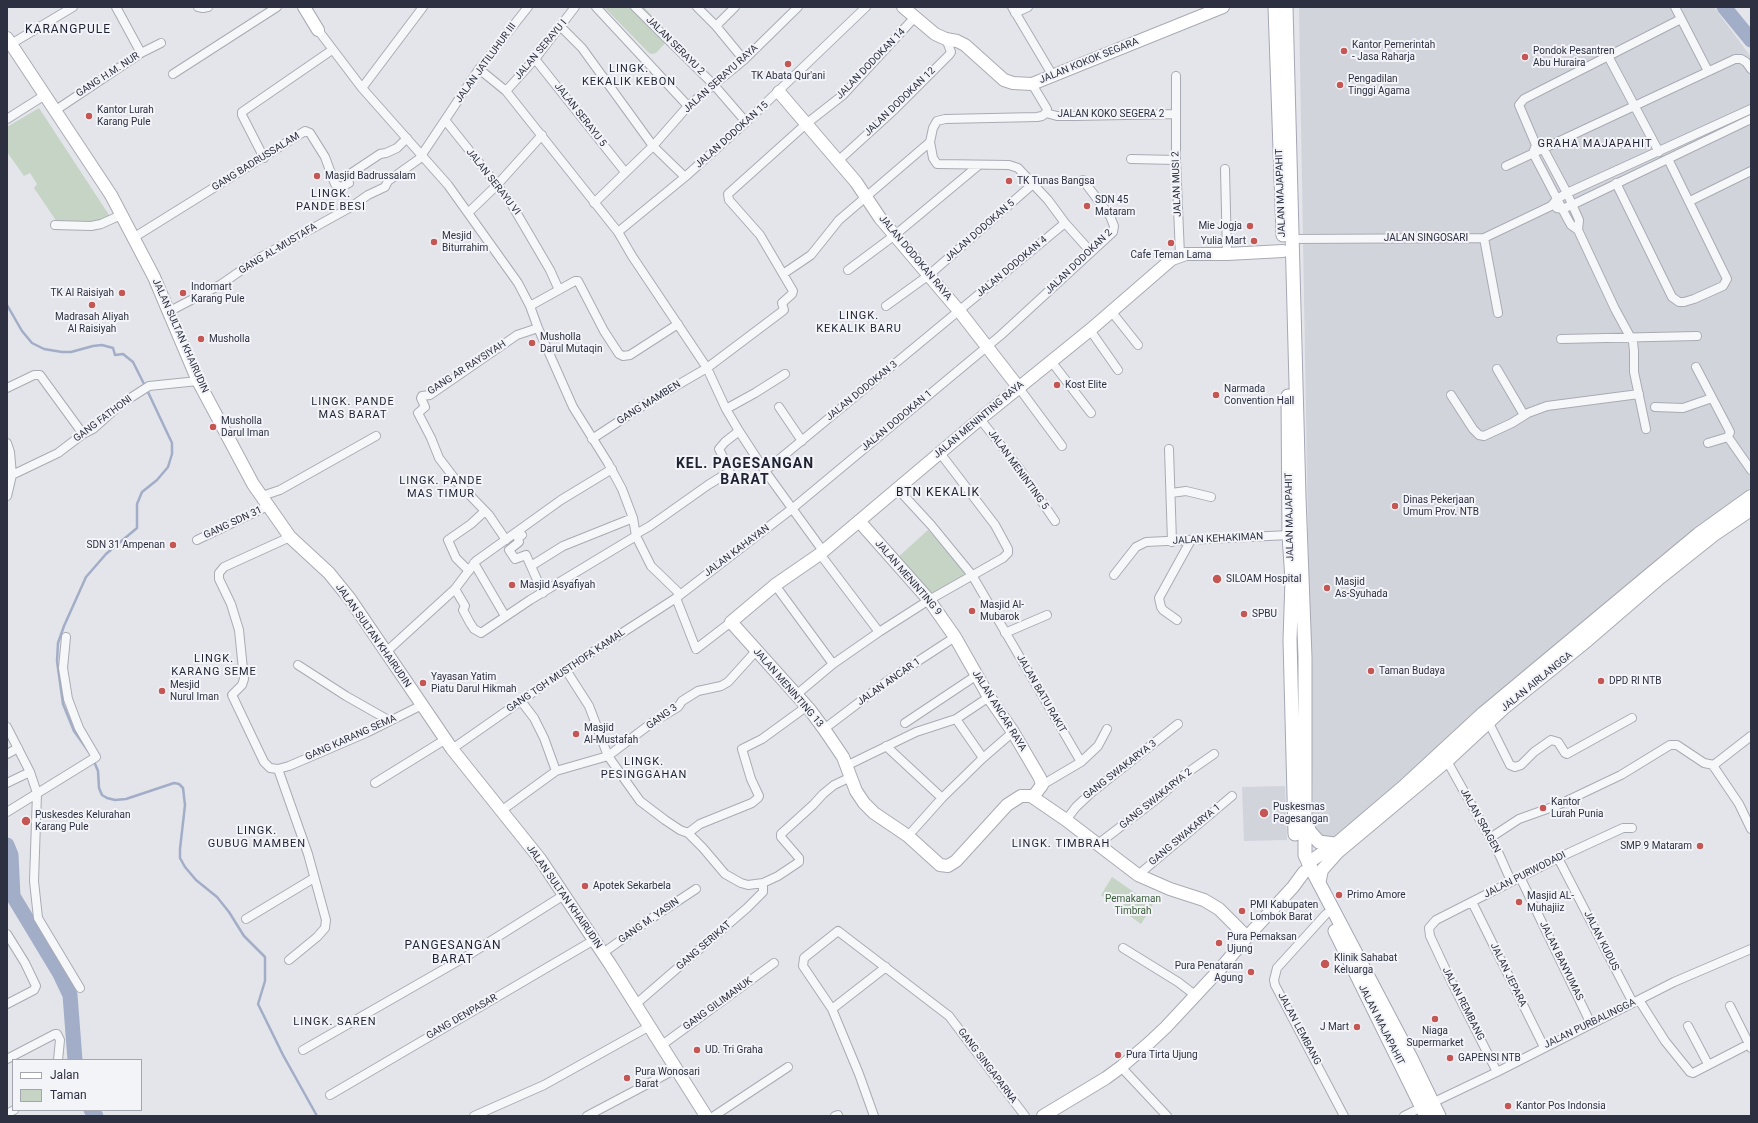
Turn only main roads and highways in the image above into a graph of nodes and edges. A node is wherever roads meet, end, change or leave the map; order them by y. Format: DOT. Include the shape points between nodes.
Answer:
graph roads {
  1 [pos="304,7"];
  2 [pos="903,7"];
  3 [pos="1224,7"];
  4 [pos="1275,7"];
  5 [pos="1286,7"];
  6 [pos="318,30"];
  7 [pos="9,41"];
  8 [pos="779,92"];
  9 [pos="1286,187"];
  10 [pos="1283,251"];
  11 [pos="1019,388"];
  12 [pos="1294,479"];
  13 [pos="1751,496"];
  14 [pos="1294,502"];
  15 [pos="1751,510"];
  16 [pos="859,521"];
  17 [pos="1648,581"];
  18 [pos="731,622"];
  19 [pos="955,637"];
  20 [pos="1486,717"];
  21 [pos="1033,797"];
  22 [pos="1304,819"];
  23 [pos="1334,850"];
  24 [pos="1308,868"];
  25 [pos="1320,884"];
  26 [pos="1247,937"];
  27 [pos="1421,1091"];
  28 [pos="1426,1109"];
  29 [pos="706,1116"];
  30 [pos="1042,1116"];
  31 [pos="1439,1116"];
  1 -- 6 [label="main road"];
  2 -- 3 [label="main road, JALAN KOKOK SEGARA" via="935,34 965,45 1004,80 1032,84"];
  4 -- 9 [label="main road, JALAN MAJAPAHIT"];
  5 -- 9 [label="main road, JALAN MAJAPAHIT"];
  7 -- 29 [label="main road, JALAN SULTAN KHAIRUDIN" via="98,175 121,215 154,277 198,381 241,463 265,501 290,537 350,599 449,744 540,859"];
  8 -- 11 [label="main road, JALAN DODOKAN RAYA" via="838,160 867,196 880,218 960,312"];
  9 -- 10 [label="main road, JALAN MAJAPAHIT"];
  9 -- 12 [label="main road, JALAN MAJAPAHIT" via="1292,239"];
  10 -- 11 [label="main road, JALAN MENINTING RAYA" via="1180,255 1164,264 1090,330"];
  10 -- 12 [label="main road, JALAN MAJAPAHIT"];
  11 -- 16 [label="main road, JALAN MENINTING RAYA"];
  12 -- 14 [label="main road, JALAN MAJAPAHIT"];
  13 -- 17 [label="main road, JALAN AIRLANGGA" via="1698,534"];
  14 -- 22 [label="main road, JALAN MAJAPAHIT" via="1305,657"];
  14 -- 24 [label="main road, JALAN MAJAPAHIT" via="1290,535 1290,640 1296,839 1298,855"];
  15 -- 17 [label="main road, JALAN AIRLANGGA"];
  16 -- 18 [label="main road, JALAN MENINTING RAYA"];
  16 -- 19 [label="main road, JALAN MENINTING 9" via="929,600"];
  17 -- 20 [label="main road, JALAN AIRLANGGA"];
  18 -- 21 [label="main road, JALAN MENINTING 13" via="824,729 843,757 859,797 936,862 948,866 956,861 1007,805 1021,796"];
  19 -- 21 [label="main road, JALAN ANCAR RAYA" via="1040,778 1042,785"];
  20 -- 23 [label="main road, JALAN AIRLANGGA" via="1405,785"];
  20 -- 23 [label="main road, JALAN AIRLANGGA" via="1447,761"];
  21 -- 26 [label="main road" via="1138,875 1212,904"];
  22 -- 23 [label="main road" via="1315,838"];
  22 -- 24 [label="main road, JALAN MAJAPAHIT" via="1304,844"];
  23 -- 24 [label="main road"];
  23 -- 25 [label="main road" via="1322,870"];
  24 -- 25 [label="main road, JALAN MAJAPAHIT"];
  24 -- 26 [label="main road" via="1293,888"];
  24 -- 27 [label="main road, JALAN MAJAPAHIT" via="1326,914"];
  25 -- 27 [label="main road, JALAN MAJAPAHIT" via="1407,1051"];
  26 -- 30 [label="main road" via="1166,1027 1121,1067"];
  27 -- 28 [label="main road"];
  28 -- 31 [label="main road"];
}
